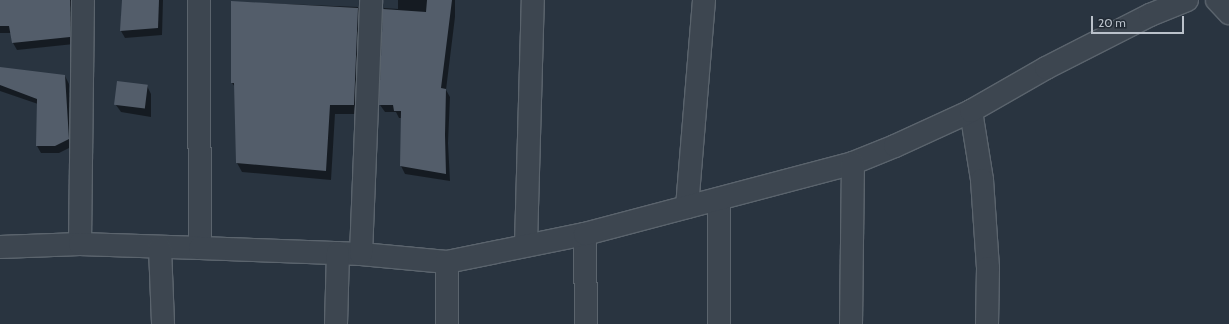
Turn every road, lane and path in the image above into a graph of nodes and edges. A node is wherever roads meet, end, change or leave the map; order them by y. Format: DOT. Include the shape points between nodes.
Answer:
graph roads {
  1 [pos="84,0"];
  2 [pos="199,0"];
  3 [pos="371,0"];
  4 [pos="533,0"];
  5 [pos="704,0"];
  6 [pos="1186,0"];
  7 [pos="1217,0"];
  8 [pos="1229,13"];
  9 [pos="971,111"];
  10 [pos="853,163"];
  11 [pos="719,199"];
  12 [pos="687,206"];
  13 [pos="584,234"];
  14 [pos="80,244"];
  15 [pos="526,244"];
  16 [pos="0,247"];
  17 [pos="160,248"];
  18 [pos="200,248"];
  19 [pos="338,253"];
  20 [pos="361,254"];
  21 [pos="447,262"];
  22 [pos="163,324"];
  23 [pos="336,324"];
  24 [pos="447,324"];
  25 [pos="586,324"];
  26 [pos="719,324"];
  27 [pos="852,324"];
  28 [pos="986,324"];
  1 -- 14 [label="street"];
  2 -- 18 [label="street"];
  3 -- 20 [label="street"];
  4 -- 15 [label="street"];
  5 -- 12 [label="street"];
  6 -- 9 [label="street" via="1150,15 1046,68"];
  7 -- 8 [label="street"];
  9 -- 10 [label="street"];
  9 -- 28 [label="street" via="982,180 988,268"];
  10 -- 11 [label="street"];
  10 -- 27 [label="street"];
  11 -- 12 [label="street"];
  11 -- 26 [label="street"];
  12 -- 13 [label="street"];
  13 -- 15 [label="street"];
  13 -- 25 [label="street"];
  14 -- 16 [label="street"];
  14 -- 17 [label="street"];
  15 -- 21 [label="street"];
  17 -- 18 [label="street"];
  17 -- 22 [label="street"];
  18 -- 19 [label="street"];
  19 -- 20 [label="street"];
  19 -- 23 [label="street"];
  20 -- 21 [label="street"];
  21 -- 24 [label="street"];
}
